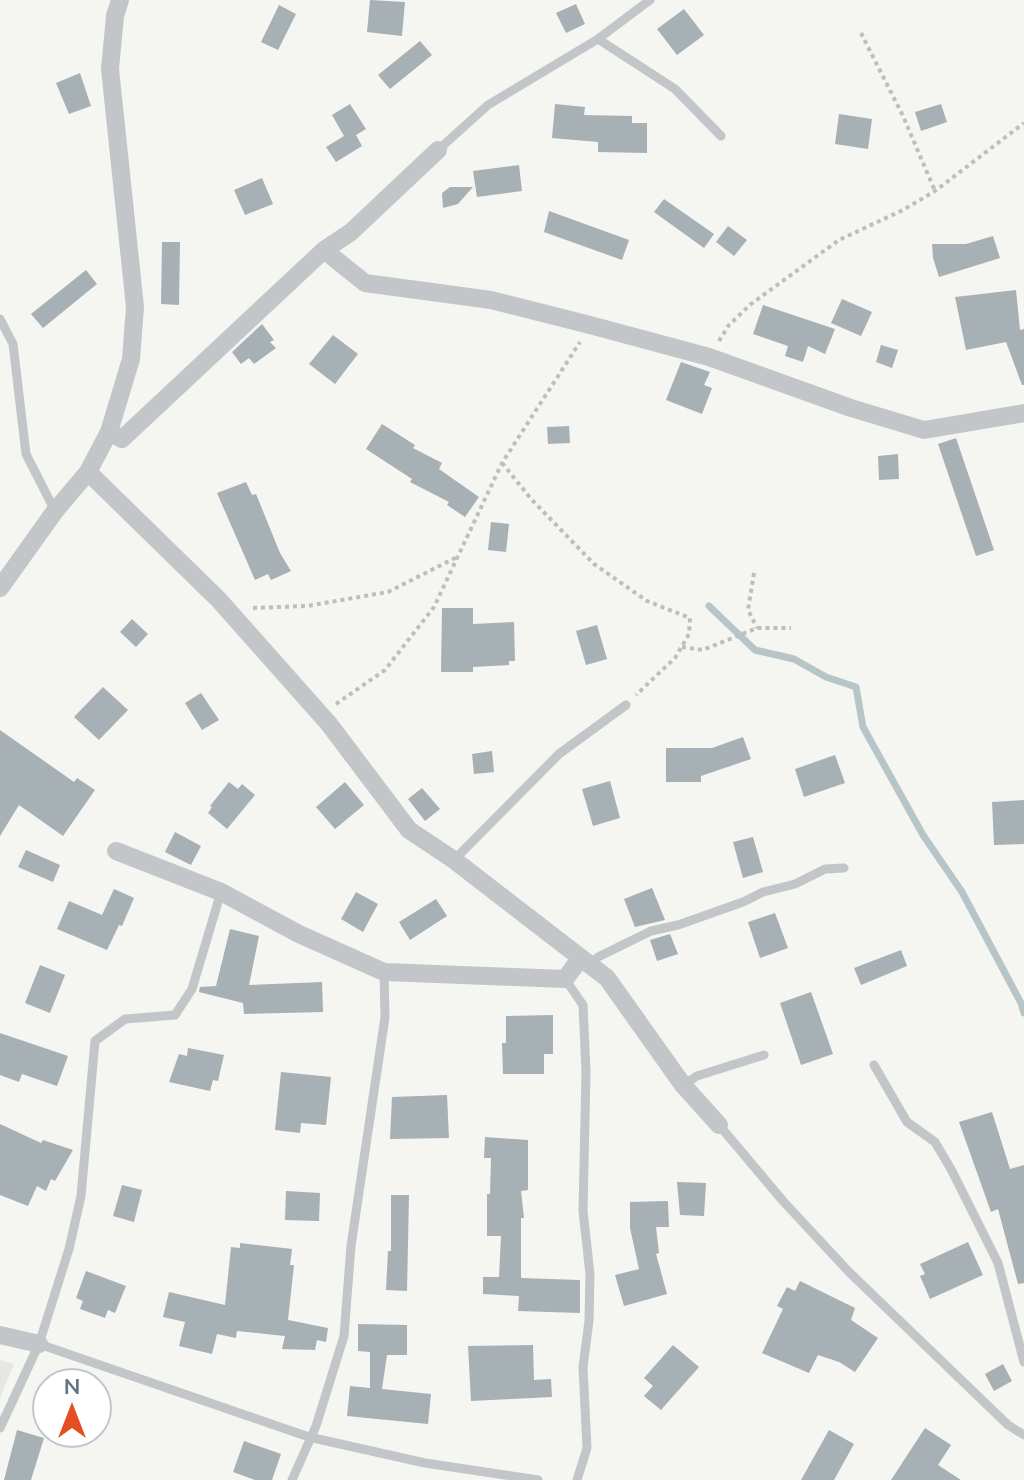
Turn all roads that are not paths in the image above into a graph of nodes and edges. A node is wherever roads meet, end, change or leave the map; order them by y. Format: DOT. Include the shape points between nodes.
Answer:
graph roads {
  1 [pos="650,0"];
  2 [pos="114,5"];
  3 [pos="598,39"];
  4 [pos="721,136"];
  5 [pos="438,150"];
  6 [pos="324,250"];
  7 [pos="0,319"];
  8 [pos="1024,413"];
  9 [pos="109,432"];
  10 [pos="88,472"];
  11 [pos="55,511"];
  12 [pos="0,588"];
  13 [pos="626,705"];
  14 [pos="116,851"];
  15 [pos="454,860"];
  16 [pos="844,868"];
  17 [pos="221,892"];
  18 [pos="585,962"];
  19 [pos="384,972"];
  20 [pos="565,979"];
  21 [pos="764,1055"];
  22 [pos="874,1065"];
  23 [pos="683,1085"];
  24 [pos="719,1125"];
  25 [pos="0,1335"];
  26 [pos="39,1344"];
  27 [pos="1024,1362"];
  28 [pos="0,1428"];
  29 [pos="1024,1435"];
  30 [pos="309,1437"];
  31 [pos="292,1480"];
  32 [pos="538,1480"];
  33 [pos="577,1480"];
  1 -- 3 [label="lane"];
  2 -- 9 [label="street" via="110,69 135,307 131,359"];
  3 -- 4 [label="lane" via="675,89"];
  3 -- 5 [label="lane" via="488,105"];
  5 -- 6 [label="street" via="351,232"];
  6 -- 8 [label="street" via="365,283 491,300 590,325 709,357 924,430"];
  6 -- 9 [label="street" via="122,439"];
  7 -- 11 [label="lane" via="13,344 26,454"];
  9 -- 10 [label="street"];
  10 -- 11 [label="street"];
  10 -- 15 [label="street" via="219,600 321,715 409,830"];
  11 -- 12 [label="street"];
  13 -- 15 [label="lane" via="559,754"];
  14 -- 17 [label="street"];
  15 -- 18 [label="street"];
  16 -- 18 [label="lane" via="825,869 795,884 651,931"];
  17 -- 19 [label="street"];
  17 -- 26 [label="lane" via="192,989 175,1015 125,1019 95,1041 81,1196"];
  18 -- 20 [label="street"];
  18 -- 23 [label="street" via="607,978"];
  19 -- 20 [label="street"];
  19 -- 30 [label="lane" via="385,1017 351,1246 344,1336"];
  20 -- 33 [label="lane" via="583,1005 586,1072 587,1448"];
  21 -- 23 [label="lane"];
  22 -- 27 [label="lane" via="907,1122 935,1142 952,1171 998,1263"];
  23 -- 24 [label="street"];
  24 -- 29 [label="lane" via="849,1272"];
  25 -- 26 [label="street"];
  26 -- 28 [label="lane"];
  26 -- 30 [label="lane"];
  30 -- 31 [label="lane"];
  30 -- 32 [label="lane" via="425,1463"];
}
